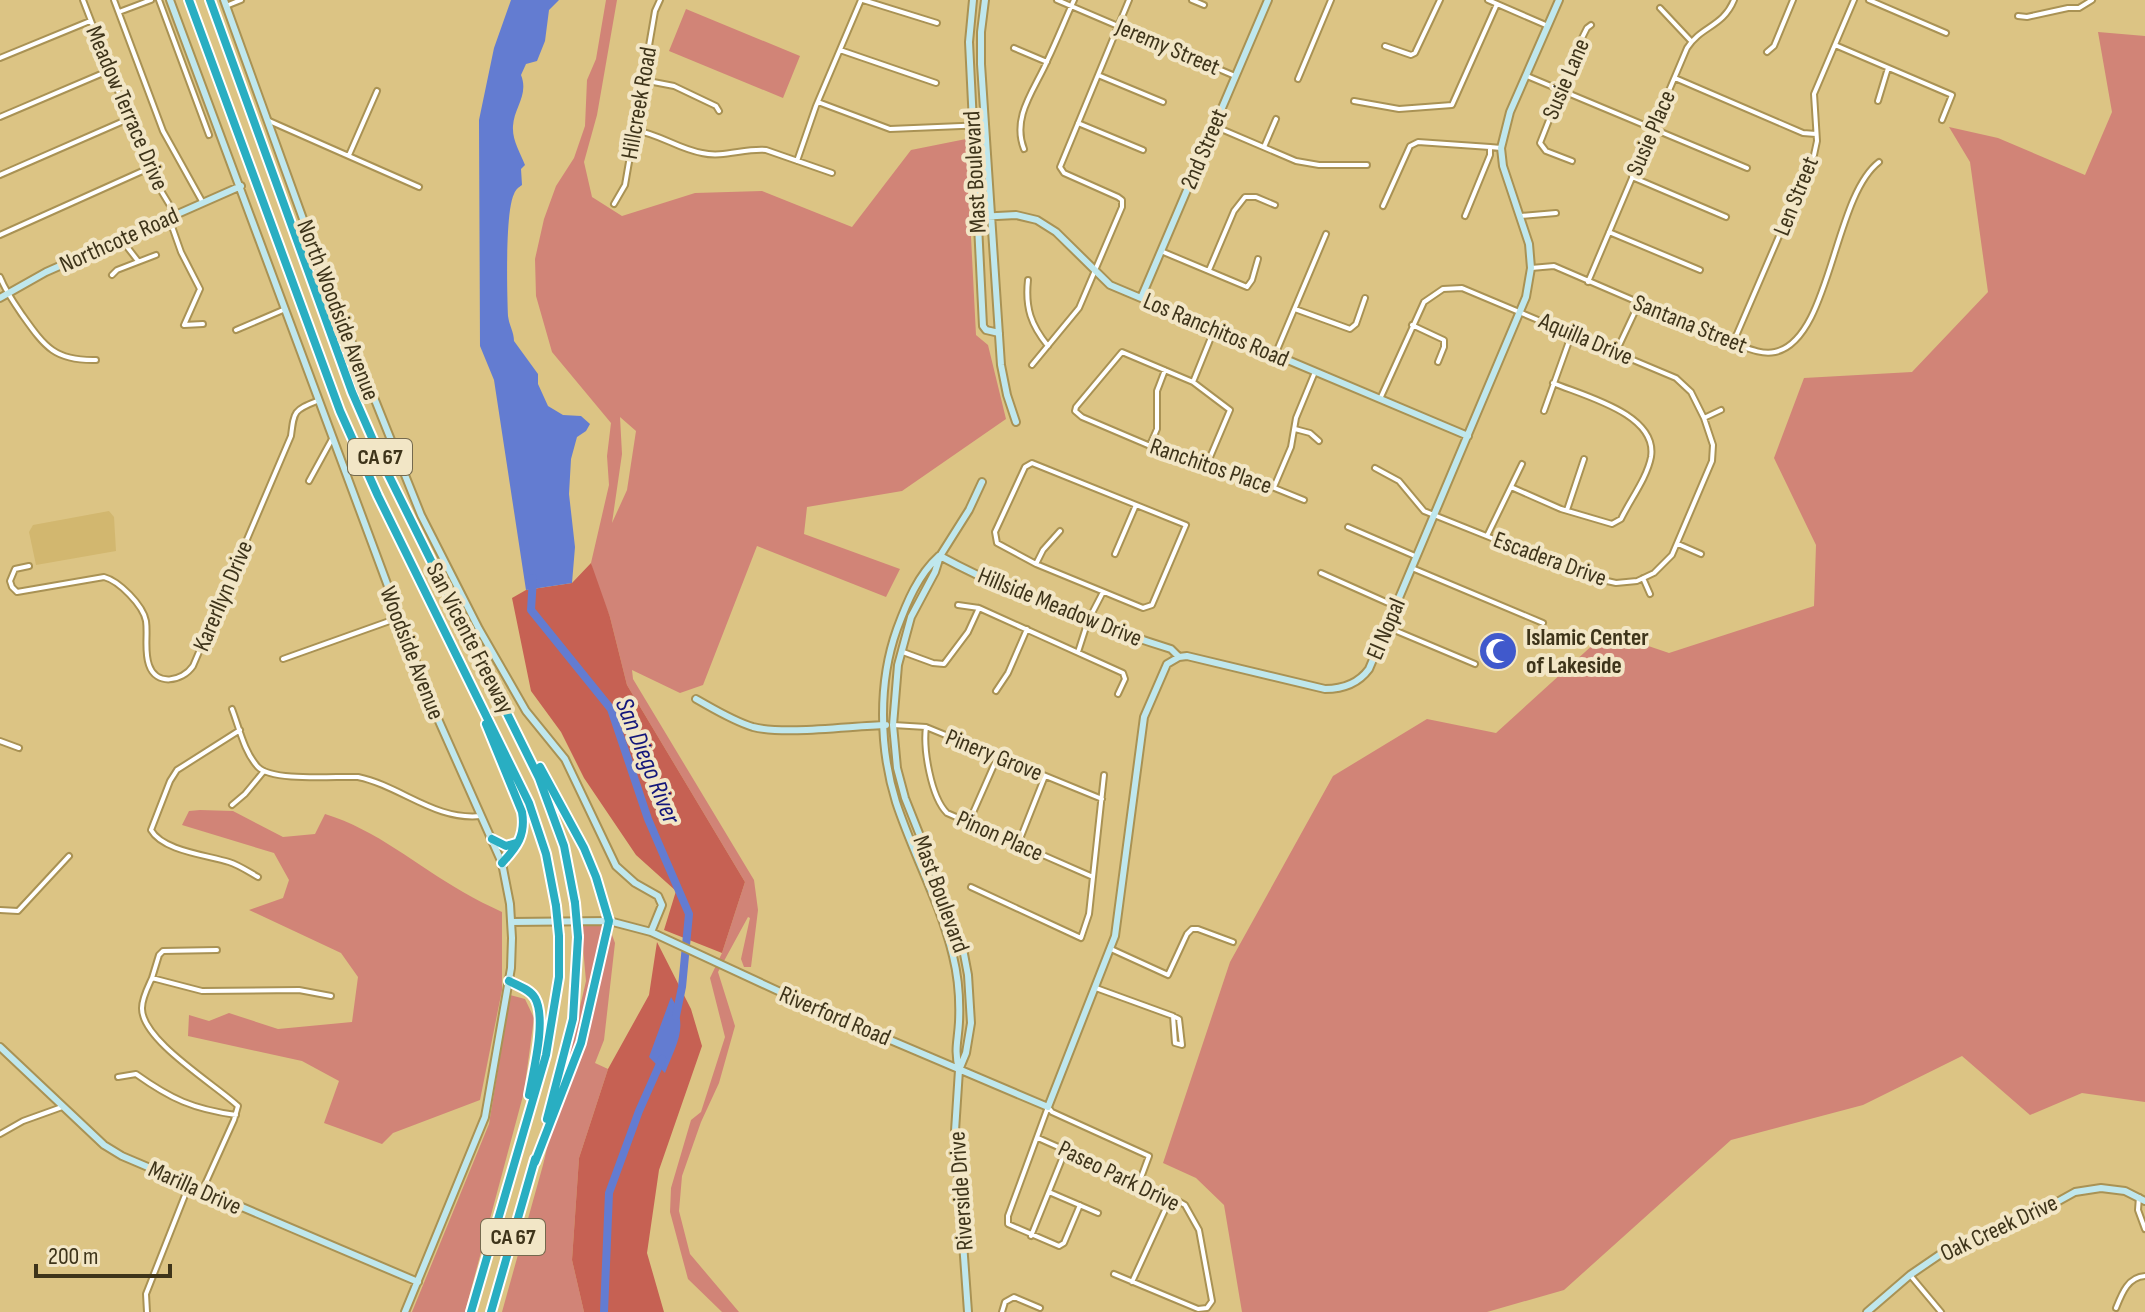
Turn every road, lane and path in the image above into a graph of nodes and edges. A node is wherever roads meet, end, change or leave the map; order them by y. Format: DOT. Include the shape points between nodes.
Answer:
graph roads {
  1 [pos="83,0"];
  2 [pos="114,0"];
  3 [pos="151,0"];
  4 [pos="159,0"];
  5 [pos="170,0"];
  6 [pos="189,0"];
  7 [pos="210,0"];
  8 [pos="241,0"];
  9 [pos="660,0"];
  10 [pos="862,0"];
  11 [pos="973,0"];
  12 [pos="985,0"];
  13 [pos="1057,0"];
  14 [pos="1129,0"];
  15 [pos="1192,0"];
  16 [pos="1268,0"];
  17 [pos="1440,0"];
  18 [pos="1488,0"];
  19 [pos="1559,0"];
  20 [pos="1734,0"];
  21 [pos="1793,0"];
  22 [pos="1854,0"];
  23 [pos="1869,0"];
  24 [pos="2066,0"];
  25 [pos="2092,0"];
  26 [pos="1329,1"];
  27 [pos="225,3"];
  28 [pos="1072,3"];
  29 [pos="1497,4"];
  30 [pos="1204,5"];
  31 [pos="1660,8"];
  32 [pos="2068,8"];
  33 [pos="119,12"];
  34 [pos="2018,16"];
  35 [pos="90,20"];
  36 [pos="937,23"];
  37 [pos="1591,25"];
  38 [pos="1118,26"];
  39 [pos="1548,26"];
  40 [pos="1946,33"];
  41 [pos="1691,41"];
  42 [pos="1835,45"];
  43 [pos="1385,46"];
  44 [pos="1014,48"];
  45 [pos="840,50"];
  46 [pos="1767,52"];
  47 [pos="0,58"];
  48 [pos="1047,62"];
  49 [pos="1888,68"];
  50 [pos="108,71"];
  51 [pos="1098,75"];
  52 [pos="1235,76"];
  53 [pos="1527,76"];
  54 [pos="1675,78"];
  55 [pos="1298,79"];
  56 [pos="643,80"];
  57 [pos="936,83"];
  58 [pos="1560,89"];
  59 [pos="377,91"];
  60 [pos="1354,101"];
  61 [pos="1878,101"];
  62 [pos="818,102"];
  63 [pos="1163,102"];
  64 [pos="719,111"];
  65 [pos="0,117"];
  66 [pos="265,119"];
  67 [pos="1276,119"];
  68 [pos="127,120"];
  69 [pos="1942,120"];
  70 [pos="1078,123"];
  71 [pos="973,125"];
  72 [pos="985,125"];
  73 [pos="1214,126"];
  74 [pos="1653,129"];
  75 [pos="634,130"];
  76 [pos="1816,134"];
  77 [pos="209,135"];
  78 [pos="1264,147"];
  79 [pos="1490,147"];
  80 [pos="1501,148"];
  81 [pos="1024,149"];
  82 [pos="1143,150"];
  83 [pos="349,155"];
  84 [pos="797,161"];
  85 [pos="1572,161"];
  86 [pos="1879,162"];
  87 [pos="1367,165"];
  88 [pos="1747,168"];
  89 [pos="148,169"];
  90 [pos="832,173"];
  91 [pos="0,175"];
  92 [pos="1632,177"];
  93 [pos="241,186"];
  94 [pos="419,187"];
  95 [pos="203,203"];
  96 [pos="614,204"];
  97 [pos="1275,205"];
  98 [pos="1383,206"];
  99 [pos="1556,213"];
  100 [pos="172,216"];
  101 [pos="991,216"];
  102 [pos="1465,216"];
  103 [pos="978,217"];
  104 [pos="1519,217"];
  105 [pos="1726,217"];
  106 [pos="1609,232"];
  107 [pos="1326,234"];
  108 [pos="0,235"];
  109 [pos="121,239"];
  110 [pos="1161,251"];
  111 [pos="156,255"];
  112 [pos="1258,259"];
  113 [pos="138,261"];
  114 [pos="1531,268"];
  115 [pos="1700,270"];
  116 [pos="1209,271"];
  117 [pos="1094,272"];
  118 [pos="112,275"];
  119 [pos="0,277"];
  120 [pos="1028,280"];
  121 [pos="1588,282"];
  122 [pos="3,295"];
  123 [pos="1141,298"];
  124 [pos="1365,298"];
  125 [pos="1639,303"];
  126 [pos="1295,309"];
  127 [pos="283,310"];
  128 [pos="1520,312"];
  129 [pos="203,324"];
  130 [pos="1412,325"];
  131 [pos="236,330"];
  132 [pos="1214,330"];
  133 [pos="999,333"];
  134 [pos="1572,333"];
  135 [pos="1733,343"];
  136 [pos="1048,346"];
  137 [pos="1616,352"];
  138 [pos="1275,355"];
  139 [pos="96,360"];
  140 [pos="1438,362"];
  141 [pos="1032,365"];
  142 [pos="1165,370"];
  143 [pos="1315,372"];
  144 [pos="1193,382"];
  145 [pos="1553,383"];
  146 [pos="1380,399"];
  147 [pos="317,401"];
  148 [pos="1721,410"];
  149 [pos="1544,411"];
  150 [pos="1704,418"];
  151 [pos="1016,422"];
  152 [pos="1295,429"];
  153 [pos="1468,436"];
  154 [pos="332,439"];
  155 [pos="1319,441"];
  156 [pos="1150,446"];
  157 [pos="1584,459"];
  158 [pos="1522,464"];
  159 [pos="1375,468"];
  160 [pos="1205,469"];
  161 [pos="309,481"];
  162 [pos="982,482"];
  163 [pos="1274,487"];
  164 [pos="1511,487"];
  165 [pos="1304,500"];
  166 [pos="1136,505"];
  167 [pos="1567,511"];
  168 [pos="1434,515"];
  169 [pos="1348,527"];
  170 [pos="1060,531"];
  171 [pos="1487,536"];
  172 [pos="1678,544"];
  173 [pos="1115,554"];
  174 [pos="1701,554"];
  175 [pos="940,556"];
  176 [pos="1416,557"];
  177 [pos="1036,564"];
  178 [pos="29,566"];
  179 [pos="1412,568"];
  180 [pos="1321,573"];
  181 [pos="1643,578"];
  182 [pos="1103,592"];
  183 [pos="1650,594"];
  184 [pos="958,605"];
  185 [pos="1395,606"];
  186 [pos="979,608"];
  187 [pos="398,618"];
  188 [pos="1088,621"];
  189 [pos="1543,623"];
  190 [pos="1387,627"];
  191 [pos="1027,629"];
  192 [pos="900,651"];
  193 [pos="1078,652"];
  194 [pos="1179,657"];
  195 [pos="283,659"];
  196 [pos="1475,664"];
  197 [pos="474,690"];
  198 [pos="996,691"];
  199 [pos="1118,694"];
  200 [pos="696,699"];
  201 [pos="232,709"];
  202 [pos="884,725"];
  203 [pos="893,725"];
  204 [pos="926,727"];
  205 [pos="517,729"];
  206 [pos="240,730"];
  207 [pos="0,741"];
  208 [pos="19,748"];
  209 [pos="998,756"];
  210 [pos="264,771"];
  211 [pos="1104,775"];
  212 [pos="1045,776"];
  213 [pos="1102,799"];
  214 [pos="232,805"];
  215 [pos="481,816"];
  216 [pos="968,824"];
  217 [pos="492,839"];
  218 [pos="520,841"];
  219 [pos="1018,845"];
  220 [pos="69,856"];
  221 [pos="502,863"];
  222 [pos="258,877"];
  223 [pos="1093,877"];
  224 [pos="971,887"];
  225 [pos="0,910"];
  226 [pos="949,911"];
  227 [pos="940,915"];
  228 [pos="609,921"];
  229 [pos="511,922"];
  230 [pos="651,932"];
  231 [pos="1233,942"];
  232 [pos="1111,949"];
  233 [pos="217,950"];
  234 [pos="152,978"];
  235 [pos="509,981"];
  236 [pos="1096,988"];
  237 [pos="331,996"];
  238 [pos="1173,1016"];
  239 [pos="0,1047"];
  240 [pos="959,1070"];
  241 [pos="118,1077"];
  242 [pos="62,1107"];
  243 [pos="1048,1107"];
  244 [pos="236,1115"];
  245 [pos="0,1134"];
  246 [pos="1038,1138"];
  247 [pos="1066,1149"];
  248 [pos="535,1162"];
  249 [pos="1139,1183"];
  250 [pos="189,1185"];
  251 [pos="506,1189"];
  252 [pos="202,1191"];
  253 [pos="1049,1192"];
  254 [pos="1171,1197"];
  255 [pos="2142,1199"];
  256 [pos="1080,1205"];
  257 [pos="1098,1213"];
  258 [pos="2145,1229"];
  259 [pos="1031,1236"];
  260 [pos="1114,1274"];
  261 [pos="1910,1275"];
  262 [pos="2145,1276"];
  263 [pos="418,1282"];
  264 [pos="1132,1282"];
  265 [pos="1040,1308"];
  266 [pos="2116,1308"];
  267 [pos="147,1312"];
  268 [pos="405,1312"];
  269 [pos="471,1312"];
  270 [pos="491,1312"];
  271 [pos="968,1312"];
  272 [pos="1002,1312"];
  273 [pos="1867,1312"];
  274 [pos="1941,1312"];
  1 -- 35 [label="street, Meadow Terrace Drive"];
  2 -- 33 [label="street"];
  3 -- 33 [label="street"];
  4 -- 77 [label="street"];
  5 -- 93 [label="street, Woodside Avenue"];
  6 -- 197 [label="highway, San Vicente Freeway / CA 67" via="340,411"];
  7 -- 205 [label="highway, San Vicente Freeway / CA 67" via="352,392"];
  8 -- 27 [label="street"];
  9 -- 56 [label="street, Hillcreek Road"];
  10 -- 36 [label="street"];
  10 -- 45 [label="street"];
  11 -- 71 [label="street, Mast Boulevard"];
  12 -- 72 [label="street, Mast Boulevard"];
  13 -- 28 [label="street, Jeremy Street"];
  14 -- 38 [label="street"];
  15 -- 30 [label="street"];
  16 -- 52 [label="street, 2nd Street"];
  17 -- 43 [label="street" via="1415,53"];
  18 -- 29 [label="street"];
  19 -- 39 [label="street, El Nopal"];
  20 -- 41 [label="street" via="1723,19"];
  21 -- 46 [label="street"];
  22 -- 42 [label="street, Len Street"];
  23 -- 40 [label="street"];
  24 -- 32 [label="street"];
  25 -- 32 [label="street"];
  26 -- 55 [label="street"];
  27 -- 66 [label="street, North Woodside Avenue"];
  28 -- 38 [label="street, Jeremy Street"];
  28 -- 48 [label="street"];
  29 -- 39 [label="street"];
  29 -- 60 [label="street" via="1452,105 1399,109"];
  31 -- 41 [label="street"];
  32 -- 34 [label="street"];
  33 -- 95 [label="street" via="163,131"];
  35 -- 47 [label="street"];
  35 -- 50 [label="street, Meadow Terrace Drive"];
  37 -- 58 [label="street, Susie Lane"];
  38 -- 51 [label="street"];
  38 -- 52 [label="street, Jeremy Street"];
  39 -- 53 [label="street, El Nopal"];
  41 -- 54 [label="street, Susie Place"];
  42 -- 49 [label="street"];
  42 -- 76 [label="street, Len Street" via="1814,94"];
  44 -- 48 [label="street"];
  45 -- 57 [label="street"];
  45 -- 62 [label="street"];
  48 -- 81 [label="street" via="1026,102 1020,127"];
  49 -- 61 [label="street"];
  49 -- 69 [label="street" via="1952,95"];
  50 -- 65 [label="street"];
  50 -- 68 [label="street, Meadow Terrace Drive"];
  51 -- 63 [label="street"];
  51 -- 70 [label="street"];
  52 -- 73 [label="street, 2nd Street"];
  53 -- 58 [label="street"];
  53 -- 80 [label="street, El Nopal"];
  54 -- 74 [label="street, Susie Place"];
  54 -- 76 [label="street"];
  56 -- 64 [label="street" via="674,86"];
  56 -- 75 [label="street, Hillcreek Road"];
  58 -- 74 [label="street"];
  58 -- 85 [label="street, Susie Lane" via="1540,143 1546,151"];
  59 -- 83 [label="street"];
  62 -- 71 [label="street" via="890,129"];
  62 -- 84 [label="street"];
  66 -- 83 [label="street"];
  66 -- 230 [label="street, North Woodside Avenue" via="421,515 526,711 565,759 616,866 658,896 662,905"];
  67 -- 78 [label="street"];
  68 -- 89 [label="street, Meadow Terrace Drive"];
  68 -- 91 [label="street"];
  70 -- 82 [label="street"];
  70 -- 117 [label="street" via="1061,170 1122,200"];
  71 -- 72 [label="street"];
  71 -- 103 [label="street, Mast Boulevard"];
  72 -- 101 [label="street, Mast Boulevard"];
  73 -- 78 [label="street"];
  73 -- 110 [label="street, 2nd Street"];
  74 -- 88 [label="street"];
  74 -- 92 [label="street, Susie Place"];
  75 -- 84 [label="street" via="705,154 755,149"];
  75 -- 96 [label="street, Hillcreek Road" via="625,185"];
  76 -- 135 [label="street, Len Street" via="1814,155"];
  78 -- 87 [label="street" via="1296,161"];
  79 -- 80 [label="street"];
  79 -- 98 [label="street" via="1430,142 1410,146"];
  79 -- 102 [label="street"];
  80 -- 104 [label="street, El Nopal"];
  83 -- 94 [label="street"];
  84 -- 90 [label="street"];
  86 -- 135 [label="street, Santana Street" via="1850,210 1803,335 1770,353"];
  89 -- 100 [label="street, Meadow Terrace Drive"];
  89 -- 108 [label="street"];
  92 -- 105 [label="street"];
  92 -- 106 [label="street, Susie Place"];
  93 -- 95 [label="street, Northcote Road"];
  93 -- 127 [label="street, Woodside Avenue"];
  95 -- 100 [label="street, Northcote Road"];
  97 -- 116 [label="street" via="1245,197"];
  99 -- 104 [label="street"];
  100 -- 109 [label="street, Northcote Road"];
  100 -- 129 [label="street, Meadow Terrace Drive" via="181,252 200,289 184,325"];
  101 -- 103 [label="street, Los Ranchitos Road"];
  101 -- 117 [label="street, Los Ranchitos Road" via="1021,216 1046,224"];
  101 -- 133 [label="street, Mast Boulevard"];
  103 -- 133 [label="street, Mast Boulevard" via="983,326"];
  104 -- 114 [label="street, El Nopal"];
  106 -- 115 [label="street"];
  106 -- 121 [label="street, Susie Place"];
  107 -- 126 [label="street"];
  109 -- 113 [label="street"];
  109 -- 122 [label="street, Northcote Road"];
  110 -- 116 [label="street"];
  110 -- 123 [label="street, 2nd Street"];
  111 -- 113 [label="street"];
  112 -- 116 [label="street" via="1247,287"];
  113 -- 118 [label="street"];
  114 -- 121 [label="street, Santana Street" via="1554,266"];
  114 -- 128 [label="street, El Nopal"];
  117 -- 123 [label="street, Los Ranchitos Road"];
  117 -- 136 [label="street" via="1079,308"];
  119 -- 122 [label="street"];
  120 -- 136 [label="street" via="1029,316"];
  121 -- 125 [label="street, Santana Street"];
  122 -- 139 [label="street" via="47,347 67,358"];
  123 -- 132 [label="street, Los Ranchitos Road"];
  124 -- 126 [label="street" via="1350,329"];
  125 -- 135 [label="street, Santana Street"];
  125 -- 137 [label="street"];
  126 -- 138 [label="street"];
  127 -- 131 [label="street"];
  127 -- 147 [label="street, Woodside Avenue"];
  128 -- 130 [label="street, Aquilla Drive" via="1452,288 1431,295"];
  128 -- 134 [label="street, Aquilla Drive"];
  128 -- 153 [label="street, El Nopal"];
  130 -- 140 [label="street" via="1444,340"];
  130 -- 146 [label="street, Aquilla Drive"];
  132 -- 138 [label="street, Los Ranchitos Road"];
  132 -- 144 [label="street"];
  133 -- 151 [label="street, Mast Boulevard"];
  134 -- 137 [label="street, Aquilla Drive"];
  134 -- 145 [label="street"];
  136 -- 141 [label="street"];
  137 -- 150 [label="street, Aquilla Drive" via="1679,380"];
  138 -- 143 [label="street, Los Ranchitos Road"];
  142 -- 144 [label="street"];
  142 -- 156 [label="street"];
  142 -- 156 [label="street, Ranchitos Place" via="1122,352 1075,411"];
  143 -- 146 [label="street, Los Ranchitos Road"];
  143 -- 152 [label="street"];
  144 -- 160 [label="street" via="1230,410"];
  145 -- 149 [label="street"];
  145 -- 167 [label="street" via="1635,418 1649,437 1650,460 1621,519 1612,524"];
  146 -- 153 [label="street, Los Ranchitos Road"];
  147 -- 154 [label="street, Woodside Avenue"];
  147 -- 178 [label="street, Karerllyn Drive" via="295,412 291,436 193,666 182,677 167,680 149,666 143,613 112,579 17,592 11,575"];
  148 -- 150 [label="street"];
  150 -- 172 [label="street, Aquilla Drive" via="1712,461"];
  152 -- 155 [label="street"];
  152 -- 163 [label="street"];
  153 -- 168 [label="street, El Nopal"];
  154 -- 161 [label="street"];
  154 -- 187 [label="street, Woodside Avenue"];
  156 -- 160 [label="street, Ranchitos Place"];
  157 -- 167 [label="street"];
  158 -- 164 [label="street"];
  159 -- 168 [label="street" via="1399,481 1418,506"];
  160 -- 163 [label="street, Ranchitos Place" via="1233,471"];
  162 -- 175 [label="street"];
  163 -- 165 [label="street, Ranchitos Place"];
  164 -- 167 [label="street"];
  164 -- 171 [label="street"];
  166 -- 173 [label="street"];
  166 -- 177 [label="street" via="1038,464 1025,467 995,532 997,543"];
  166 -- 182 [label="street" via="1186,525 1152,605 1143,608"];
  168 -- 171 [label="street, Escadera Drive"];
  168 -- 176 [label="street, El Nopal"];
  169 -- 176 [label="street"];
  170 -- 177 [label="street"];
  171 -- 181 [label="street, Escadera Drive" via="1600,581"];
  172 -- 174 [label="street"];
  172 -- 181 [label="street, Escadera Drive" via="1664,565"];
  175 -- 188 [label="street, Hillside Meadow Drive"];
  175 -- 192 [label="street, Mast Boulevard"];
  175 -- 202 [label="street, Mast Boulevard" via="918,582 892,644"];
  176 -- 179 [label="street, El Nopal"];
  177 -- 182 [label="street"];
  179 -- 185 [label="street, El Nopal"];
  179 -- 189 [label="street"];
  180 -- 185 [label="street"];
  181 -- 183 [label="street"];
  182 -- 188 [label="street"];
  184 -- 186 [label="street"];
  185 -- 190 [label="street, El Nopal"];
  186 -- 191 [label="street"];
  186 -- 192 [label="street" via="944,664"];
  187 -- 195 [label="street"];
  187 -- 215 [label="street, Woodside Avenue"];
  188 -- 193 [label="street"];
  188 -- 194 [label="street, Hillside Meadow Drive" via="1171,649"];
  190 -- 194 [label="street, El Nopal" via="1364,675 1334,689"];
  190 -- 196 [label="street"];
  191 -- 193 [label="street"];
  191 -- 198 [label="street"];
  192 -- 203 [label="street, Mast Boulevard"];
  193 -- 199 [label="street" via="1123,673"];
  194 -- 232 [label="street" via="1167,664 1144,717"];
  197 -- 218 [label="highway" via="522,812"];
  197 -- 251 [label="highway, San Vicente Freeway / CA 67, bridge" via="529,803 546,854 559,936 551,1027"];
  200 -- 202 [label="street, Pinery Grove" via="753,727"];
  201 -- 206 [label="street"];
  202 -- 203 [label="street, Pinery Grove"];
  202 -- 227 [label="street, Mast Boulevard" via="896,802"];
  203 -- 204 [label="street, Pinery Grove"];
  203 -- 226 [label="street, Mast Boulevard" via="905,798"];
  204 -- 209 [label="street, Pinery Grove"];
  204 -- 216 [label="street, Pinon Place" via="924,741 937,802 951,817"];
  205 -- 228 [label="highway" via="584,848"];
  205 -- 248 [label="highway, San Vicente Freeway / CA 67, bridge" via="557,823 572,878 578,937 569,1040"];
  206 -- 210 [label="street"];
  206 -- 222 [label="street" via="177,770 151,830 193,854"];
  207 -- 208 [label="street"];
  209 -- 212 [label="street, Pinery Grove"];
  209 -- 216 [label="street"];
  210 -- 214 [label="street"];
  210 -- 215 [label="street" via="371,779 429,808"];
  211 -- 213 [label="street"];
  212 -- 213 [label="street, Pinery Grove"];
  212 -- 219 [label="street"];
  213 -- 223 [label="street"];
  215 -- 217 [label="street, Woodside Avenue"];
  216 -- 219 [label="street, Pinon Place"];
  217 -- 218 [label="highway" via="506,846"];
  217 -- 221 [label="street, Woodside Avenue"];
  218 -- 221 [label="highway"];
  219 -- 223 [label="street, Pinon Place"];
  220 -- 225 [label="street" via="18,911"];
  221 -- 229 [label="street, Woodside Avenue"];
  223 -- 224 [label="street" via="1081,938"];
  226 -- 227 [label="street"];
  226 -- 240 [label="street, Mast Boulevard" via="964,954 970,1002 971,1023"];
  227 -- 240 [label="street, Mast Boulevard" via="957,981"];
  228 -- 229 [label="street, Riverford Road"];
  228 -- 230 [label="street, Riverford Road"];
  228 -- 248 [label="highway" via="581,1043"];
  229 -- 235 [label="street, Woodside Avenue"];
  230 -- 240 [label="street, Riverford Road"];
  231 -- 232 [label="street" via="1192,929 1168,975"];
  232 -- 236 [label="street"];
  233 -- 234 [label="street" via="163,951"];
  234 -- 237 [label="street" via="202,991 299,990"];
  234 -- 244 [label="street" via="143,1016 164,1047 238,1106"];
  235 -- 251 [label="highway" via="535,997 539,1015 534,1066"];
  235 -- 263 [label="street, Woodside Avenue" via="485,1117"];
  236 -- 238 [label="street"];
  236 -- 243 [label="street"];
  238 -- 238 [label="street" via="1180,1020 1182,1045 1175,1043"];
  239 -- 242 [label="street, Marilla Drive"];
  240 -- 243 [label="street, Riverford Road"];
  240 -- 271 [label="street, Riverside Drive" via="955,1131"];
  241 -- 244 [label="street" via="136,1074 177,1101"];
  242 -- 245 [label="street"];
  242 -- 250 [label="street, Marilla Drive" via="113,1151"];
  243 -- 246 [label="street"];
  243 -- 249 [label="street, Riverford Road" via="1149,1156"];
  244 -- 252 [label="street"];
  246 -- 247 [label="street, Paseo Park Drive"];
  246 -- 259 [label="street" via="1008,1216 1010,1226"];
  247 -- 249 [label="street, Paseo Park Drive"];
  247 -- 253 [label="street"];
  248 -- 270 [label="highway, San Vicente Freeway / CA 67"];
  249 -- 254 [label="street, Paseo Park Drive"];
  250 -- 252 [label="street, Marilla Drive"];
  250 -- 267 [label="street" via="146,1294"];
  251 -- 269 [label="highway, San Vicente Freeway / CA 67"];
  252 -- 263 [label="street, Marilla Drive"];
  253 -- 256 [label="street"];
  253 -- 259 [label="street"];
  254 -- 264 [label="street"];
  254 -- 264 [label="street, Paseo Park Drive" via="1185,1205 1199,1230 1212,1301 1198,1309"];
  255 -- 258 [label="street" via="2138,1210"];
  255 -- 261 [label="street, Oak Creek Drive" via="2101,1188 2075,1192 1948,1249"];
  256 -- 257 [label="street"];
  256 -- 259 [label="street" via="1064,1243 1055,1246"];
  260 -- 264 [label="street, Paseo Park Drive"];
  261 -- 273 [label="street, Oak Creek Drive"];
  261 -- 274 [label="street"];
  262 -- 266 [label="street" via="2130,1282"];
  263 -- 268 [label="street, Woodside Avenue"];
  265 -- 272 [label="street" via="1014,1297"];
}
